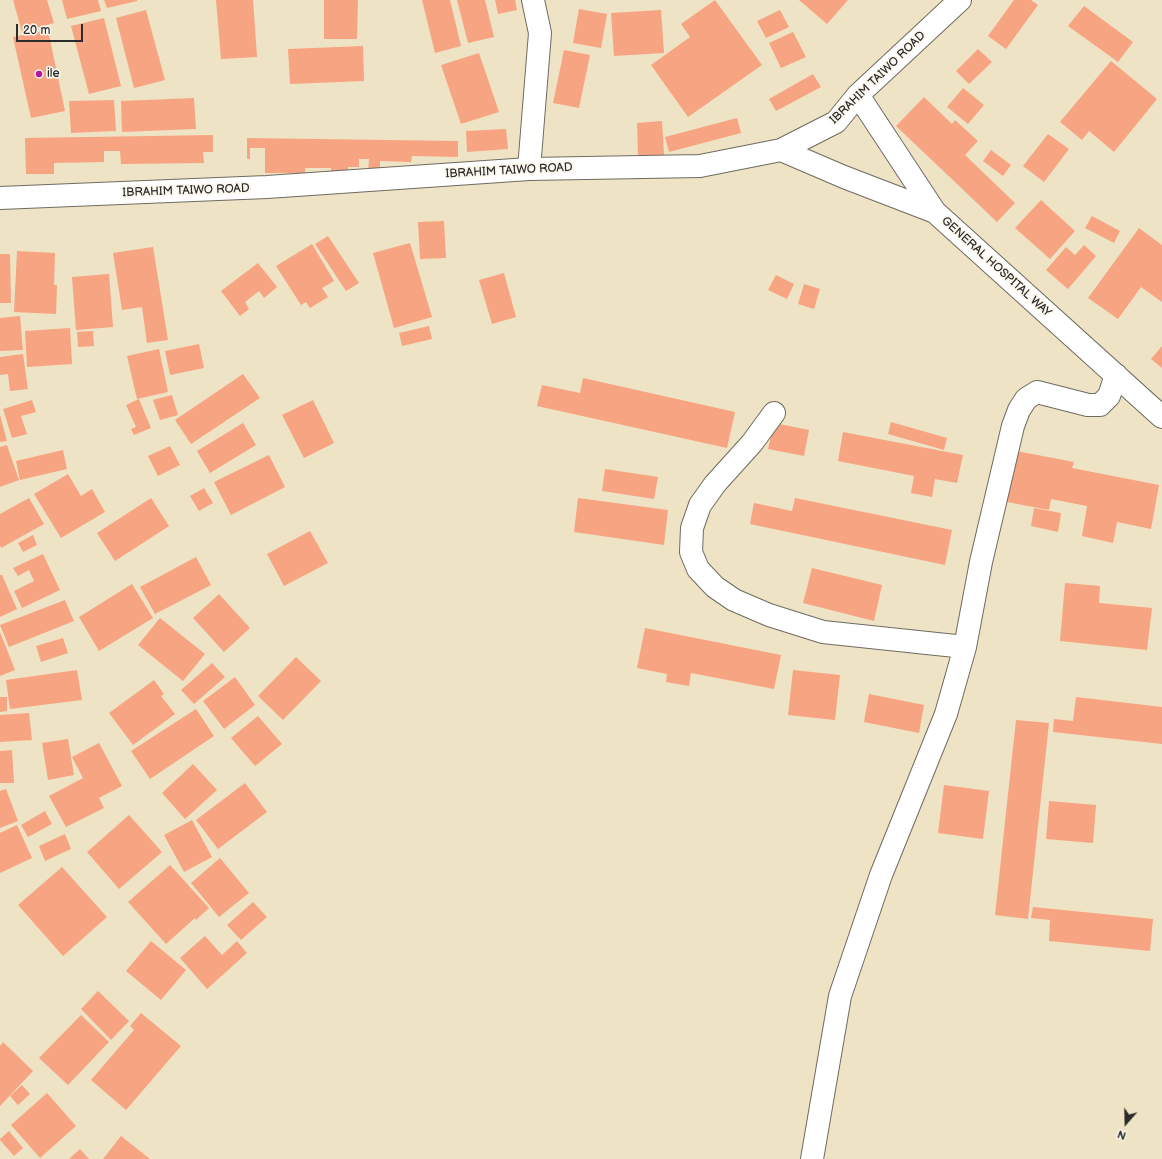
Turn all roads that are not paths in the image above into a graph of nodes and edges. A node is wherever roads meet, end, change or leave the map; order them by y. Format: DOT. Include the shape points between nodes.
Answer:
graph roads {
  1 [pos="533,0"];
  2 [pos="960,0"];
  3 [pos="858,95"];
  4 [pos="781,150"];
  5 [pos="529,169"];
  6 [pos="0,198"];
  7 [pos="936,212"];
  8 [pos="1116,375"];
  9 [pos="774,413"];
  10 [pos="1162,417"];
  11 [pos="965,647"];
  12 [pos="812,1159"];
  1 -- 5 [label="main road" via="540,33"];
  2 -- 3 [label="main road, IBRAHIM TAIWO ROAD"];
  3 -- 4 [label="main road, IBRAHIM TAIWO ROAD" via="836,122"];
  3 -- 7 [label="main road"];
  4 -- 5 [label="main road, IBRAHIM TAIWO ROAD" via="700,166"];
  4 -- 7 [label="main road, GENERAL HOSPITAL WAY" via="844,178"];
  5 -- 6 [label="main road, IBRAHIM TAIWO ROAD" via="267,187"];
  7 -- 8 [label="main road, GENERAL HOSPITAL WAY"];
  8 -- 10 [label="main road, GENERAL HOSPITAL WAY"];
  8 -- 11 [label="main road" via="1109,396 1100,404 1088,405 1037,392 1026,399 1019,410 981,562"];
  9 -- 11 [label="main road" via="700,505 692,528 691,552 698,569 715,587 734,600 769,615 823,632"];
  11 -- 12 [label="main road" via="946,714 881,875 840,996"];
}
